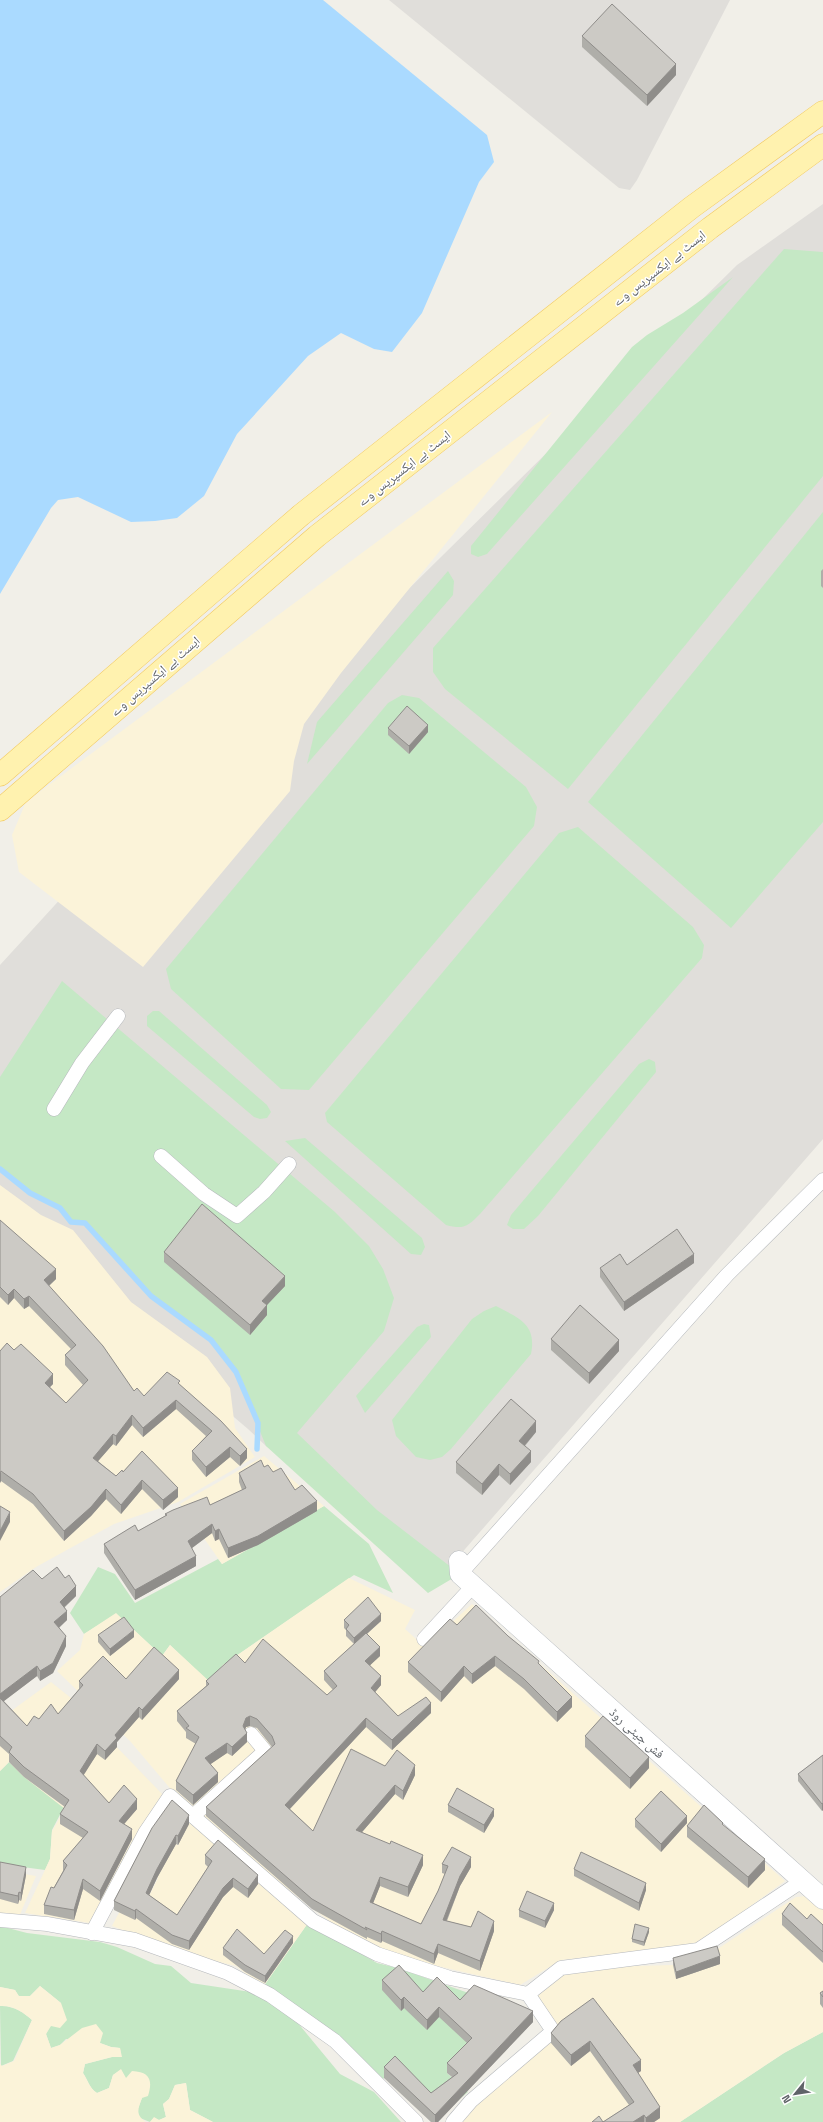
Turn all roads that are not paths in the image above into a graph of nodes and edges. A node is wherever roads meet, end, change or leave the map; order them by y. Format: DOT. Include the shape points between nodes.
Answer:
graph roads {
  1 [pos="823,112"];
  2 [pos="823,145"];
  3 [pos="0,775"];
  4 [pos="0,810"];
  5 [pos="118,1016"];
  6 [pos="54,1109"];
  7 [pos="161,1156"];
  8 [pos="289,1164"];
  9 [pos="823,1180"];
  10 [pos="464,1574"];
  11 [pos="424,1639"];
  12 [pos="251,1734"];
  13 [pos="193,1816"];
  14 [pos="802,1881"];
  15 [pos="823,1900"];
  16 [pos="0,1920"];
  17 [pos="92,1933"];
  18 [pos="528,1994"];
  19 [pos="416,2122"];
  20 [pos="453,2122"];
  1 -- 3 [label="main road, ایسٹ بے ایکسپریس وے" via="692,207 301,515"];
  2 -- 4 [label="main road, ایسٹ بے ایکسپریس وے" via="710,228 317,536"];
  5 -- 6 [label="street" via="82,1063"];
  7 -- 8 [label="street" via="204,1194 237,1216 264,1192"];
  9 -- 10 [label="street" via="727,1275"];
  10 -- 11 [label="street"];
  10 -- 14 [label="street, فش جیٹی روڈ"];
  12 -- 13 [label="street" via="265,1751"];
  13 -- 17 [label="street" via="170,1796 145,1833"];
  13 -- 18 [label="street" via="320,1925 383,1956 450,1978"];
  14 -- 15 [label="street, فش جیٹی روڈ"];
  14 -- 18 [label="street" via="698,1950 561,1968"];
  16 -- 17 [label="street" via="47,1924"];
  17 -- 19 [label="street" via="135,1940 228,1973 270,1994 336,2041"];
  18 -- 20 [label="street" via="553,2031 472,2101"];
}
